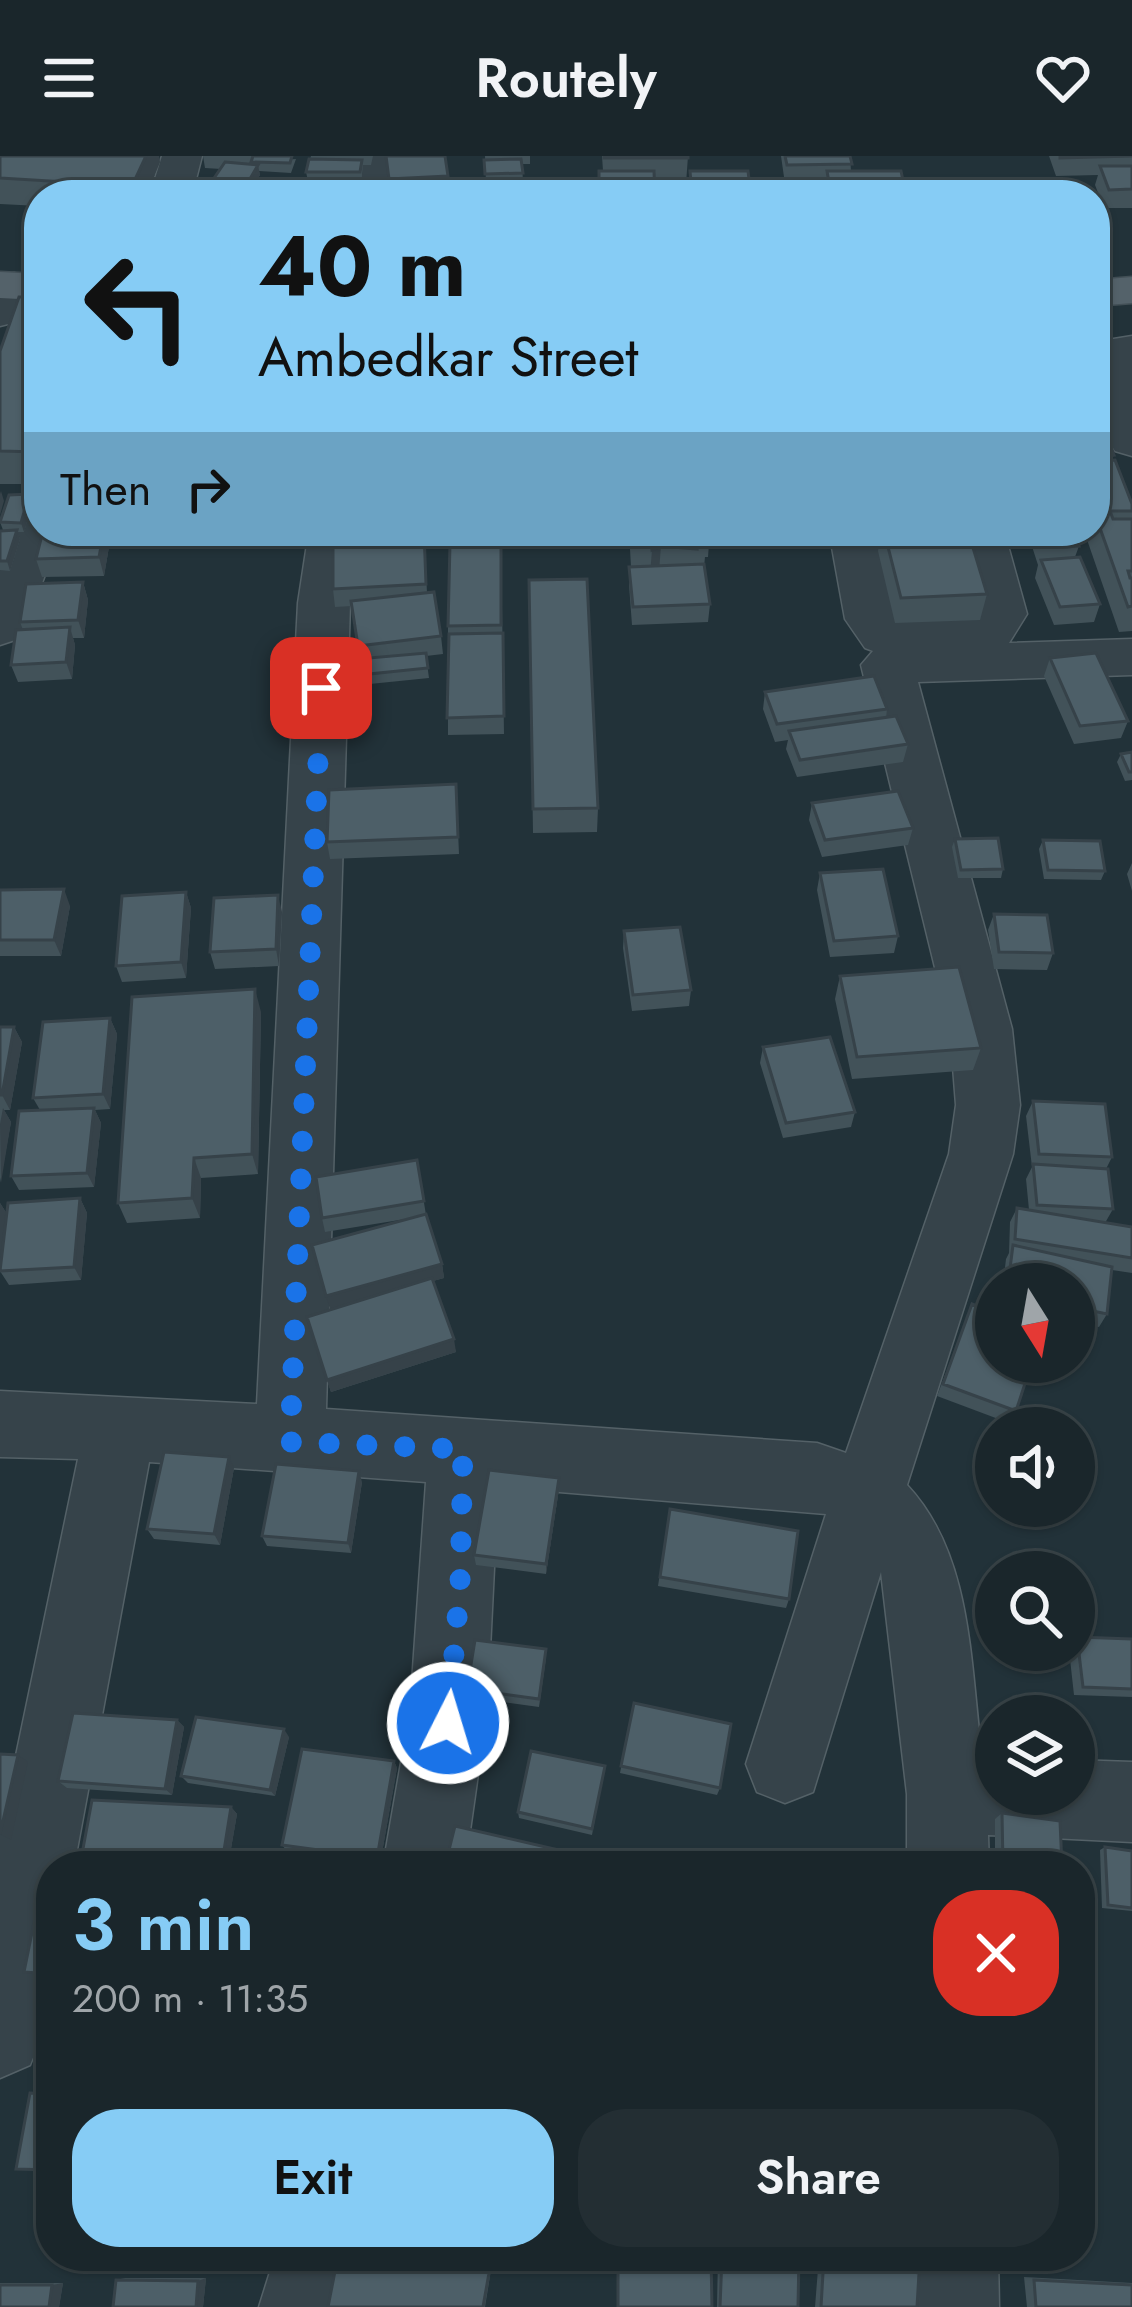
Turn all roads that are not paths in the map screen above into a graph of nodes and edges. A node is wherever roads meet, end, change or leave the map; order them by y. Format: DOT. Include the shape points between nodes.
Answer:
graph roads {
  1 [pos="18,281"];
  2 [pos="0,360"];
  3 [pos="1110,376"];
  4 [pos="1132,441"];
  5 [pos="1110,452"];
  6 [pos="1125,492"];
  7 [pos="24,508"];
  8 [pos="332,546"];
  9 [pos="857,546"];
  10 [pos="983,546"];
  11 [pos="1006,546"];
  12 [pos="4,601"];
  13 [pos="1035,626"];
  14 [pos="1132,657"];
  15 [pos="0,1424"];
  16 [pos="120,1427"];
  17 [pos="290,1442"];
  18 [pos="463,1449"];
  19 [pos="868,1495"];
  20 [pos="785,1764"];
  21 [pos="1132,1802"];
  22 [pos="947,1830"];
  23 [pos="36,1851"];
  24 [pos="427,1851"];
  25 [pos="36,1853"];
  26 [pos="0,2035"];
  27 [pos="316,2271"];
  28 [pos="953,2271"];
  29 [pos="305,2307"];
  30 [pos="953,2307"];
  1 -- 2 [label="street"];
  3 -- 4 [label="street"];
  5 -- 6 [label="street"];
  7 -- 12 [label="street"];
  8 -- 17 [label="street"];
  9 -- 10 [label="street" via="871,620 883,636 956,638 988,634 1001,614"];
  11 -- 13 [label="street"];
  14 -- 19 [label="street" via="886,664 981,1029 988,1106 981,1154"];
  15 -- 16 [label="street"];
  16 -- 17 [label="street"];
  16 -- 23 [label="street"];
  17 -- 18 [label="street"];
  18 -- 19 [label="street" via="817,1478"];
  18 -- 24 [label="street" via="445,1769"];
  19 -- 20 [label="street"];
  19 -- 22 [label="street" via="902,1532 923,1583"];
  21 -- 22 [label="street"];
  25 -- 26 [label="street"];
  27 -- 29 [label="street"];
  28 -- 30 [label="street"];
}
